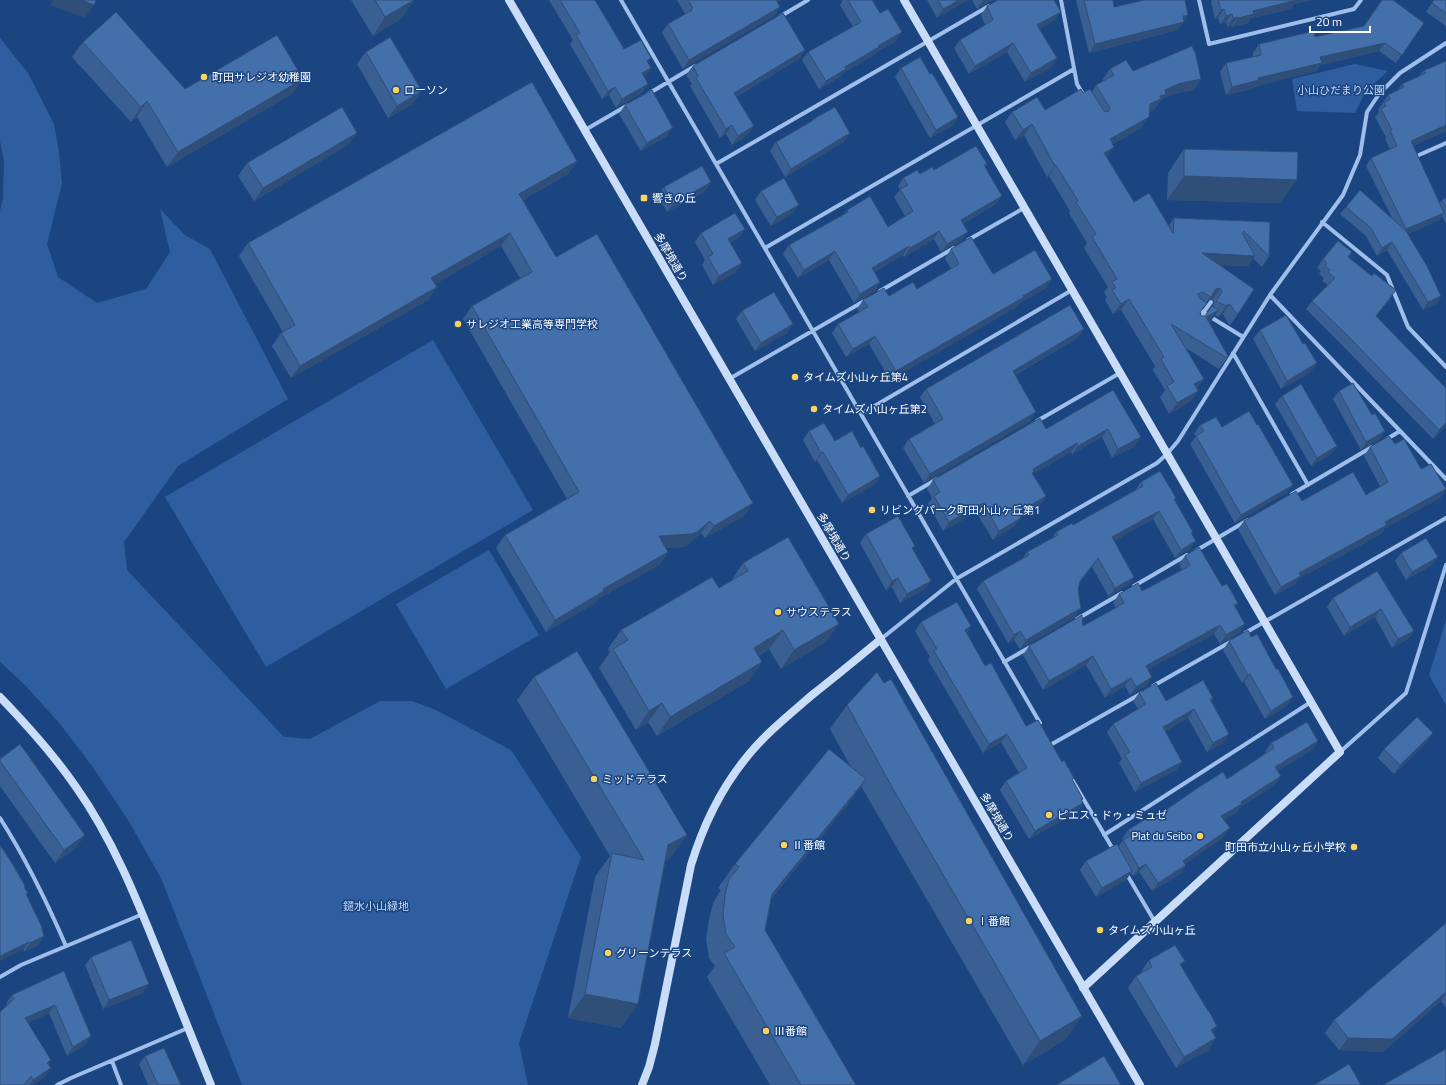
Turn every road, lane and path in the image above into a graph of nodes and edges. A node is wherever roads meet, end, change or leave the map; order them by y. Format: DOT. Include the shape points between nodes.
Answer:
graph roads {
  1 [pos="509,0"];
  2 [pos="621,0"];
  3 [pos="808,0"];
  4 [pos="904,0"];
  5 [pos="1061,0"];
  6 [pos="1199,0"];
  7 [pos="1361,0"];
  8 [pos="994,4"];
  9 [pos="775,19"];
  10 [pos="928,41"];
  11 [pos="1446,43"];
  12 [pos="702,62"];
  13 [pos="1074,69"];
  14 [pos="669,82"];
  15 [pos="1084,96"];
  16 [pos="643,97"];
  17 [pos="630,104"];
  18 [pos="976,125"];
  19 [pos="585,130"];
  20 [pos="1446,143"];
  21 [pos="1419,155"];
  22 [pos="716,164"];
  23 [pos="1024,208"];
  24 [pos="1322,222"];
  25 [pos="963,243"];
  26 [pos="956,247"];
  27 [pos="765,248"];
  28 [pos="1072,290"];
  29 [pos="874,295"];
  30 [pos="1270,295"];
  31 [pos="867,299"];
  32 [pos="1211,302"];
  33 [pos="1194,306"];
  34 [pos="1204,313"];
  35 [pos="1196,324"];
  36 [pos="812,330"];
  37 [pos="1243,337"];
  38 [pos="1233,354"];
  39 [pos="1446,367"];
  40 [pos="1120,373"];
  41 [pos="729,379"];
  42 [pos="860,414"];
  43 [pos="1031,424"];
  44 [pos="1400,431"];
  45 [pos="1380,442"];
  46 [pos="1374,446"];
  47 [pos="1167,454"];
  48 [pos="942,476"];
  49 [pos="1446,479"];
  50 [pos="1308,485"];
  51 [pos="908,496"];
  52 [pos="1288,496"];
  53 [pos="1255,515"];
  54 [pos="1446,518"];
  55 [pos="1216,538"];
  56 [pos="1446,565"];
  57 [pos="956,579"];
  58 [pos="1072,622"];
  59 [pos="1265,622"];
  60 [pos="881,639"];
  61 [pos="1038,642"];
  62 [pos="1004,662"];
  63 [pos="0,697"];
  64 [pos="1312,702"];
  65 [pos="1044,730"];
  66 [pos="1048,737"];
  67 [pos="1052,744"];
  68 [pos="1056,751"];
  69 [pos="1340,752"];
  70 [pos="1067,770"];
  71 [pos="0,818"];
  72 [pos="1104,835"];
  73 [pos="1116,856"];
  74 [pos="1124,869"];
  75 [pos="143,914"];
  76 [pos="1155,922"];
  77 [pos="66,946"];
  78 [pos="0,977"];
  79 [pos="1083,988"];
  80 [pos="188,1028"];
  81 [pos="112,1062"];
  82 [pos="57,1085"];
  83 [pos="121,1085"];
  84 [pos="211,1085"];
  85 [pos="642,1085"];
  86 [pos="1140,1085"];
  1 -- 19 [label="street, 多摩境通り"];
  2 -- 14 [label="street"];
  3 -- 9 [label="street"];
  4 -- 10 [label="street"];
  5 -- 13 [label="street"];
  6 -- 7 [label="street" via="1209,44 1354,9"];
  8 -- 10 [label="street"];
  10 -- 18 [label="street"];
  10 -- 22 [label="street"];
  11 -- 24 [label="street" via="1400,73 1366,112 1360,155 1342,195"];
  12 -- 14 [label="street"];
  13 -- 15 [label="street" via="1077,84"];
  13 -- 18 [label="street"];
  14 -- 16 [label="street"];
  14 -- 22 [label="street"];
  17 -- 19 [label="street"];
  18 -- 23 [label="street"];
  18 -- 27 [label="street"];
  19 -- 41 [label="street, 多摩境通り"];
  20 -- 21 [label="street"];
  22 -- 27 [label="street"];
  23 -- 25 [label="street"];
  23 -- 28 [label="street"];
  24 -- 30 [label="street"];
  24 -- 39 [label="street" via="1387,275 1408,327"];
  26 -- 29 [label="street"];
  27 -- 36 [label="street"];
  28 -- 40 [label="street"];
  28 -- 42 [label="street"];
  30 -- 37 [label="street"];
  30 -- 44 [label="street"];
  31 -- 36 [label="street"];
  32 -- 34 [label="street"];
  33 -- 34 [label="street"];
  34 -- 35 [label="street"];
  34 -- 37 [label="street"];
  36 -- 41 [label="street"];
  36 -- 42 [label="street"];
  37 -- 38 [label="street"];
  38 -- 47 [label="street" via="1178,442"];
  38 -- 50 [label="street"];
  40 -- 43 [label="street"];
  40 -- 47 [label="street"];
  41 -- 60 [label="street, 多摩境通り"];
  42 -- 51 [label="street"];
  44 -- 45 [label="street"];
  44 -- 49 [label="street"];
  46 -- 50 [label="street"];
  47 -- 55 [label="street"];
  47 -- 57 [label="street" via="1157,463"];
  48 -- 51 [label="street"];
  50 -- 52 [label="street"];
  51 -- 57 [label="street"];
  53 -- 55 [label="street"];
  54 -- 59 [label="street"];
  55 -- 58 [label="street"];
  55 -- 59 [label="street"];
  56 -- 69 [label="street" via="1406,693"];
  57 -- 60 [label="street"];
  57 -- 62 [label="street"];
  59 -- 64 [label="street"];
  59 -- 67 [label="street"];
  60 -- 79 [label="street, 多摩境通り"];
  60 -- 85 [label="street" via="780,722 745,758 715,804 699,839 691,865 655,1044"];
  61 -- 62 [label="street"];
  62 -- 65 [label="street"];
  63 -- 75 [label="street" via="35,734 77,787 121,865"];
  64 -- 69 [label="street"];
  64 -- 72 [label="street"];
  66 -- 67 [label="street"];
  67 -- 68 [label="street"];
  69 -- 76 [label="street"];
  70 -- 72 [label="street"];
  71 -- 77 [label="street" via="29,867"];
  72 -- 73 [label="street"];
  74 -- 76 [label="street"];
  75 -- 77 [label="street"];
  75 -- 80 [label="street"];
  76 -- 79 [label="street"];
  77 -- 78 [label="street"];
  79 -- 86 [label="street, 多摩境通り"];
  80 -- 81 [label="street"];
  80 -- 84 [label="street"];
  81 -- 82 [label="street"];
  81 -- 83 [label="street"];
}
